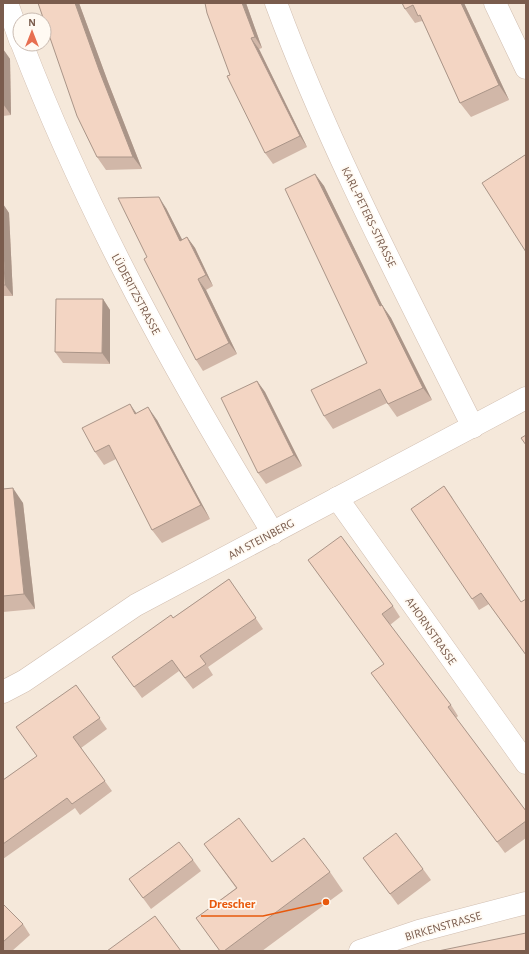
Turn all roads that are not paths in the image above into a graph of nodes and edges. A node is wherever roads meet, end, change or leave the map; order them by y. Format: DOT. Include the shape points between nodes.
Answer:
graph roads {
  1 [pos="7,3"];
  2 [pos="276,3"];
  3 [pos="495,3"];
  4 [pos="12,17"];
  5 [pos="25,52"];
  6 [pos="526,68"];
  7 [pos="526,398"];
  8 [pos="473,427"];
  9 [pos="337,498"];
  10 [pos="273,533"];
  11 [pos="3,692"];
  12 [pos="526,763"];
  13 [pos="526,903"];
  14 [pos="360,951"];
  1 -- 4 [label="street"];
  2 -- 8 [label="street, KARL-PETERS-STRASSE" via="293,49 363,209"];
  3 -- 6 [label="street"];
  5 -- 10 [label="street, LÜDERITZSTRASSE" via="40,92 118,262 209,428"];
  7 -- 8 [label="street, AM STEINBERG"];
  8 -- 9 [label="street, AM STEINBERG"];
  9 -- 10 [label="street, AM STEINBERG"];
  9 -- 12 [label="street, AHORNSTRASSE"];
  10 -- 11 [label="street, AM STEINBERG" via="136,606 24,681"];
  13 -- 14 [label="street, BIRKENSTRASSE" via="418,931"];
}
